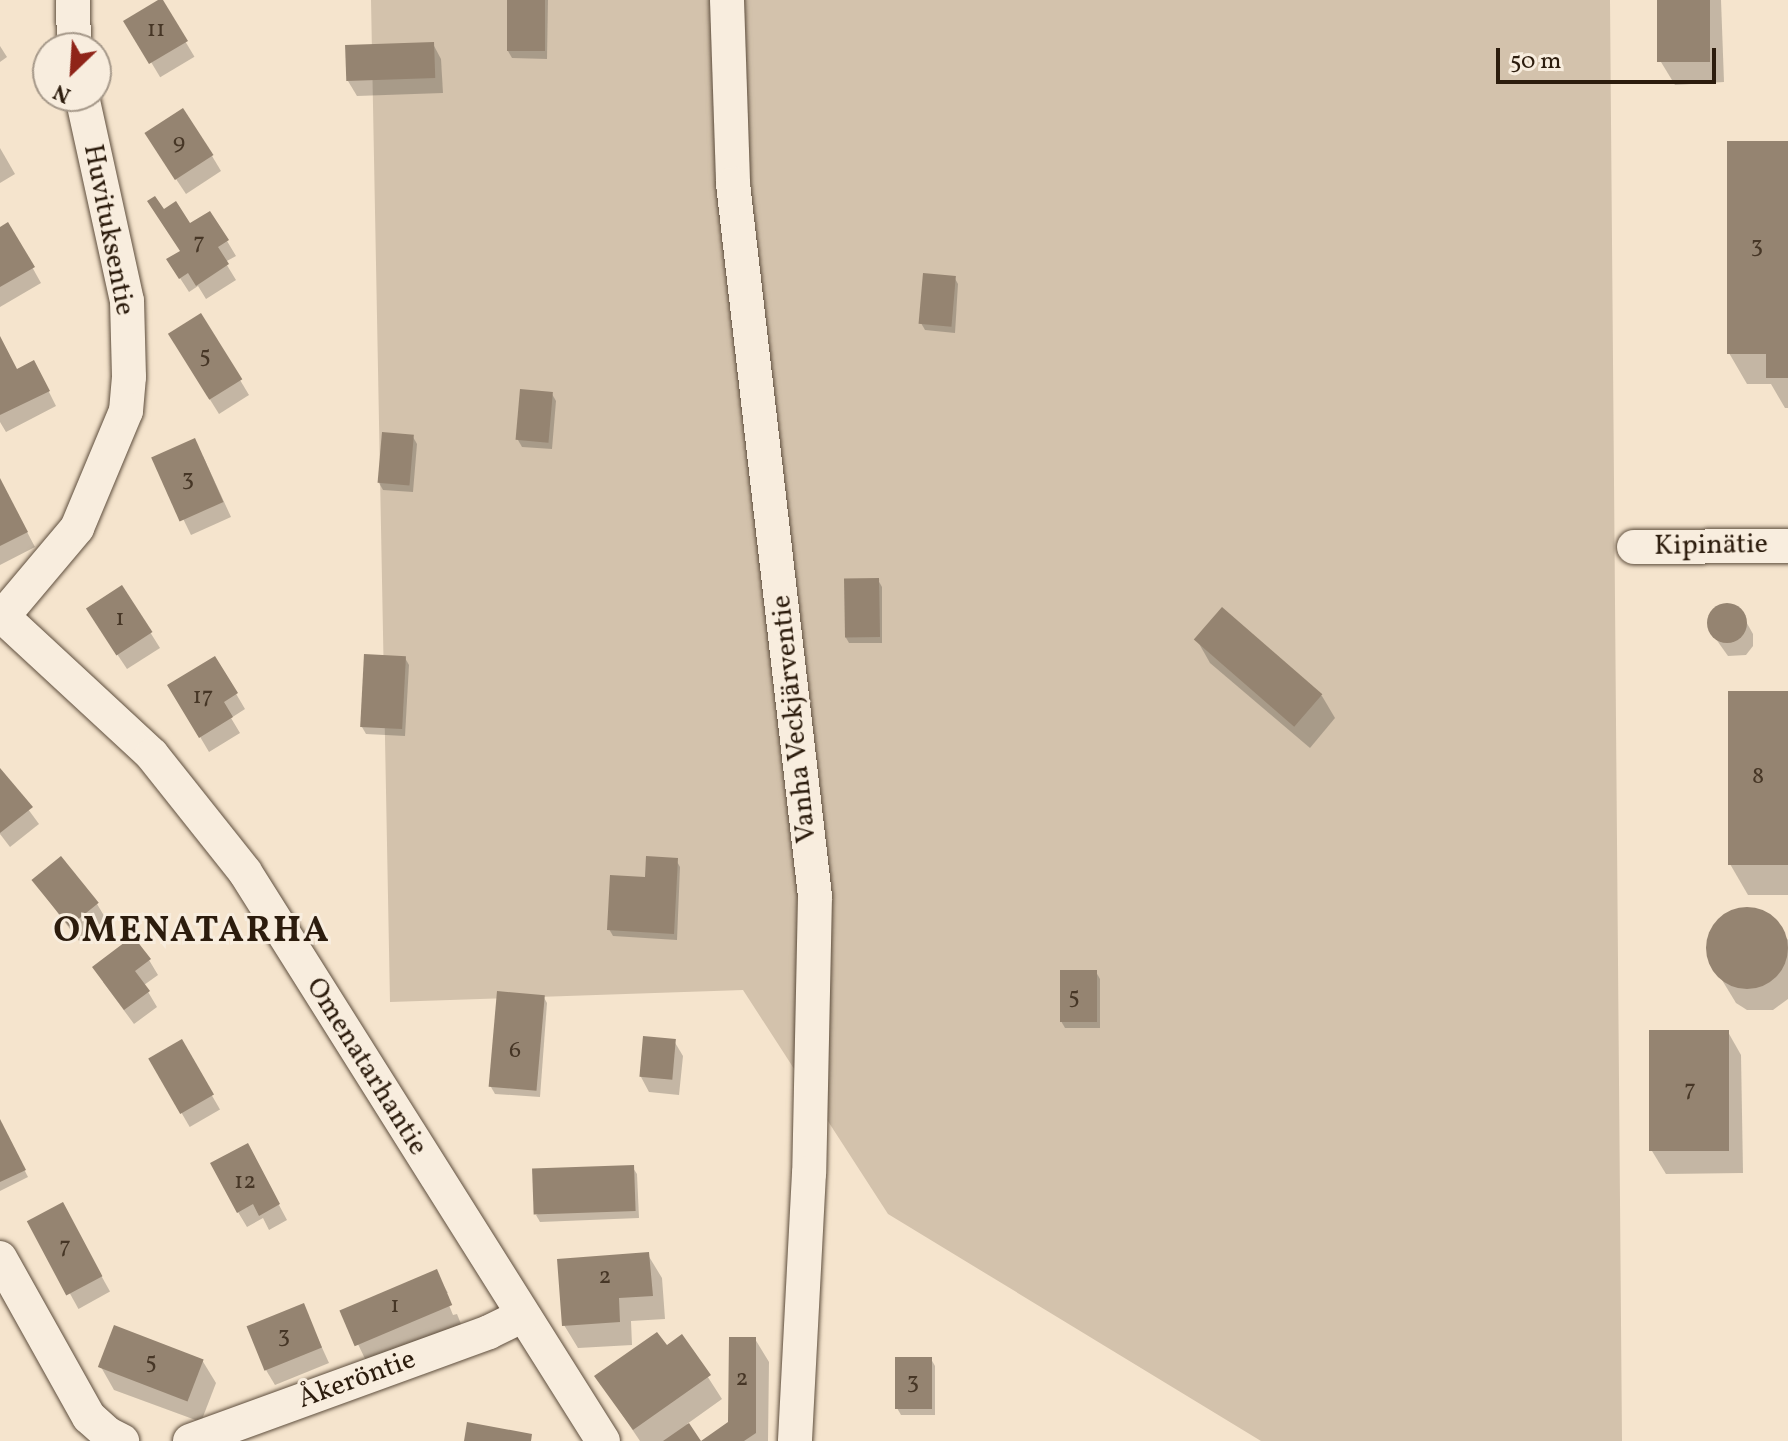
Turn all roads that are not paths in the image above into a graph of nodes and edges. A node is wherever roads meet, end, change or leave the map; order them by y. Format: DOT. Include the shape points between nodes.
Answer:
graph roads {
  1 [pos="73,0"];
  2 [pos="727,0"];
  3 [pos="74,32"];
  4 [pos="86,112"];
  5 [pos="1788,546"];
  6 [pos="1634,547"];
  7 [pos="2,615"];
  8 [pos="0,1258"];
  9 [pos="522,1316"];
  10 [pos="122,1441"];
  11 [pos="190,1441"];
  12 [pos="603,1441"];
  13 [pos="795,1441"];
  1 -- 3 [label="street"];
  2 -- 13 [label="street, Vanha Veckjärventie" via="733,184 815,896 809,1173"];
  4 -- 7 [label="street, Huvituksentie" via="127,301 126,411 77,528"];
  5 -- 6 [label="street, Kipinätie"];
  7 -- 9 [label="street, Omenatarhantie" via="152,755 245,872"];
  8 -- 10 [label="street" via="89,1417"];
  9 -- 11 [label="street, Åkeröntie"];
  9 -- 12 [label="street, Omenatarhantie"];
}
